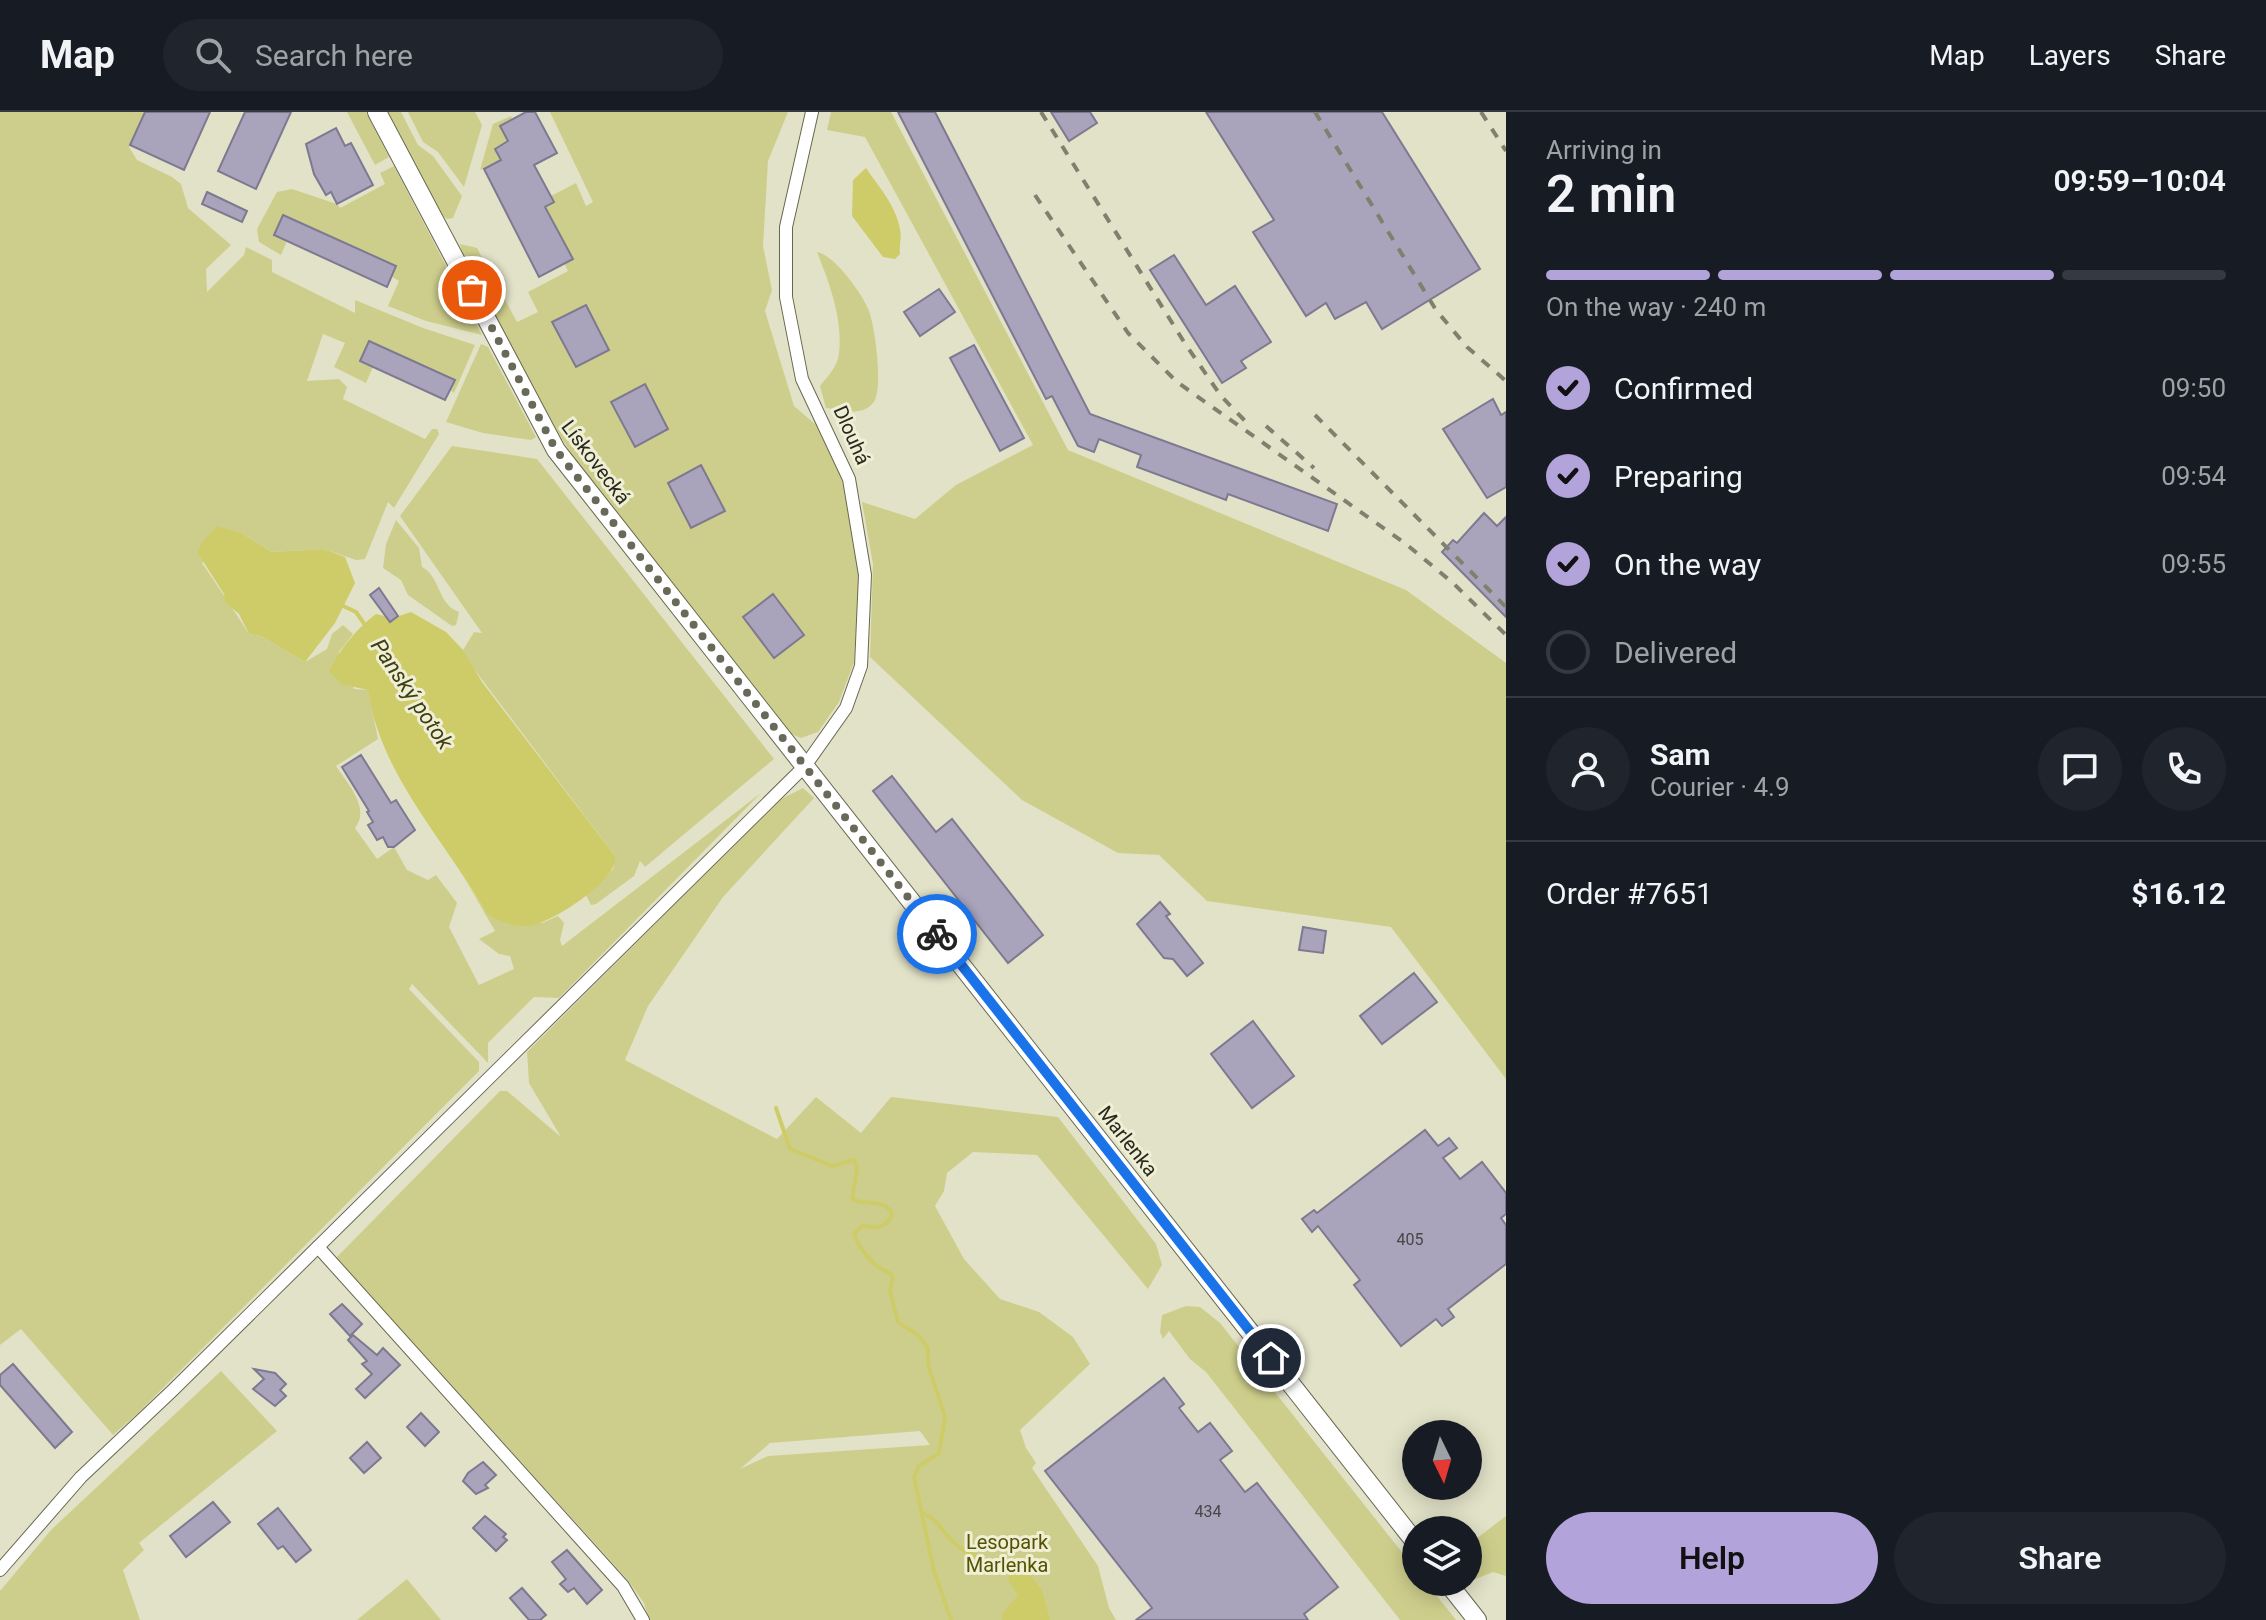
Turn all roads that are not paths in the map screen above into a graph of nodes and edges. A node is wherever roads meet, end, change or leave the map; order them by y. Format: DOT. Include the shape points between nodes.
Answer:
graph roads {
  1 [pos="377,112"];
  2 [pos="812,112"];
  3 [pos="805,766"];
  4 [pos="318,1247"];
  5 [pos="1402,1525"];
  6 [pos="0,1570"];
  7 [pos="1458,1596"];
  8 [pos="643,1620"];
  9 [pos="1477,1620"];
  1 -- 3 [label="main road, Lískovecká" via="556,450"];
  2 -- 3 [label="street, Dlouhá" via="786,227 786,297 802,379 849,479 865,575 861,666 846,708"];
  3 -- 4 [label="street, Dlouhá"];
  3 -- 5 [label="main road, Marlenka"];
  4 -- 6 [label="street, Dlouhá" via="81,1477"];
  4 -- 8 [label="street" via="623,1586"];
  7 -- 9 [label="main road"];
}
